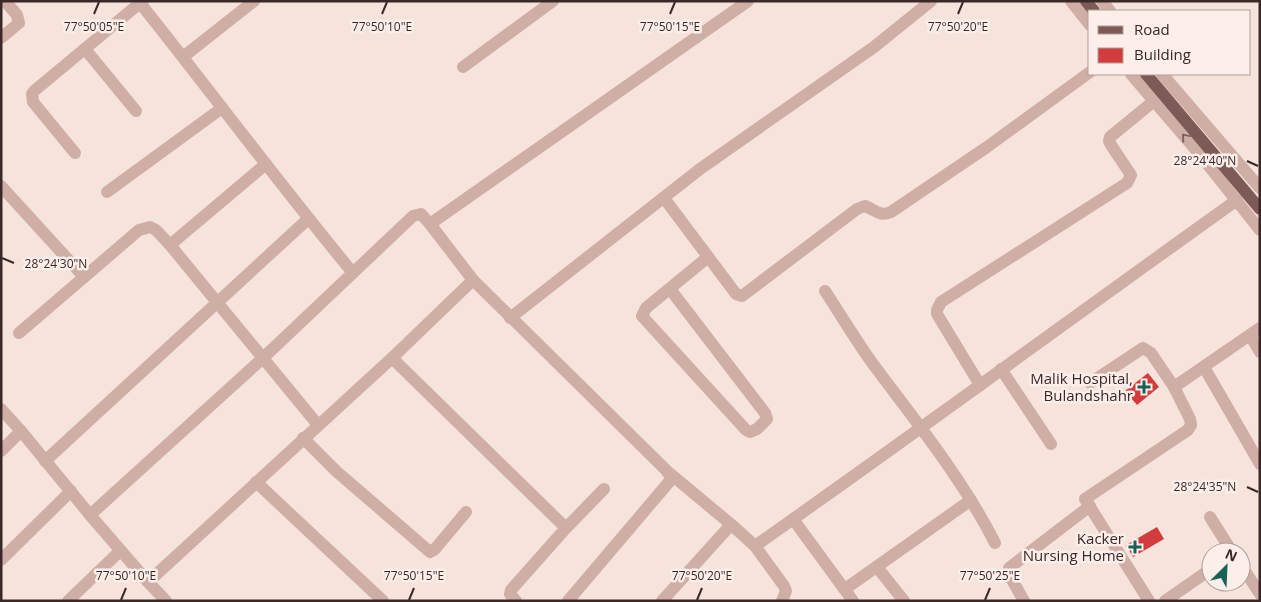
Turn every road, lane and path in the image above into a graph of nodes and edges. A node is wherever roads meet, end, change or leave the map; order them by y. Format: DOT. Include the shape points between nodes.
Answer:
graph roads {
  1 [pos="5,1"];
  2 [pos="254,1"];
  3 [pos="554,1"];
  4 [pos="748,1"];
  5 [pos="931,1"];
  6 [pos="1071,1"];
  7 [pos="142,2"];
  8 [pos="1088,22"];
  9 [pos="1,38"];
  10 [pos="85,49"];
  11 [pos="183,57"];
  12 [pos="463,67"];
  13 [pos="1088,73"];
  14 [pos="1132,75"];
  15 [pos="1147,75"];
  16 [pos="1163,75"];
  17 [pos="1154,101"];
  18 [pos="222,108"];
  19 [pos="136,111"];
  20 [pos="75,153"];
  21 [pos="266,164"];
  22 [pos="1,186"];
  23 [pos="1260,188"];
  24 [pos="106,192"];
  25 [pos="664,198"];
  26 [pos="1237,200"];
  27 [pos="1260,209"];
  28 [pos="308,218"];
  29 [pos="430,224"];
  30 [pos="1260,230"];
  31 [pos="170,245"];
  32 [pos="708,257"];
  33 [pos="353,273"];
  34 [pos="84,277"];
  35 [pos="473,280"];
  36 [pos="670,289"];
  37 [pos="825,291"];
  38 [pos="217,301"];
  39 [pos="510,318"];
  40 [pos="1255,331"];
  41 [pos="19,333"];
  42 [pos="1260,352"];
  43 [pos="263,358"];
  44 [pos="392,358"];
  45 [pos="1204,367"];
  46 [pos="1001,369"];
  47 [pos="1090,383"];
  48 [pos="980,385"];
  49 [pos="1174,388"];
  50 [pos="1,409"];
  51 [pos="318,425"];
  52 [pos="921,429"];
  53 [pos="21,431"];
  54 [pos="304,438"];
  55 [pos="1051,444"];
  56 [pos="1,451"];
  57 [pos="45,461"];
  58 [pos="1260,464"];
  59 [pos="665,469"];
  60 [pos="256,482"];
  61 [pos="604,489"];
  62 [pos="71,491"];
  63 [pos="971,500"];
  64 [pos="1090,506"];
  65 [pos="466,512"];
  66 [pos="90,515"];
  67 [pos="1210,517"];
  68 [pos="793,519"];
  69 [pos="733,526"];
  70 [pos="566,528"];
  71 [pos="1226,542"];
  72 [pos="995,543"];
  73 [pos="755,546"];
  74 [pos="120,550"];
  75 [pos="1,560"];
  76 [pos="877,567"];
  77 [pos="1201,576"];
  78 [pos="1251,580"];
  79 [pos="148,582"];
  80 [pos="845,589"];
  81 [pos="1260,594"];
  82 [pos="68,601"];
  83 [pos="166,601"];
  84 [pos="383,601"];
  85 [pos="516,601"];
  86 [pos="568,601"];
  87 [pos="662,601"];
  88 [pos="782,601"];
  89 [pos="853,601"];
  90 [pos="904,601"];
  91 [pos="1024,601"];
  92 [pos="1150,601"];
  93 [pos="1165,601"];
  1 -- 9 [label="street" via="17,15 19,23"];
  2 -- 11 [label="street"];
  3 -- 12 [label="street"];
  4 -- 29 [label="street"];
  5 -- 25 [label="street"];
  6 -- 8 [label="street"];
  7 -- 10 [label="street"];
  7 -- 11 [label="street"];
  10 -- 19 [label="street"];
  10 -- 20 [label="street" via="34,91 32,98"];
  11 -- 18 [label="street"];
  13 -- 32 [label="street" via="891,212 882,215 865,206 857,209 742,296 736,294"];
  14 -- 17 [label="street"];
  15 -- 27 [label="main road"];
  16 -- 23 [label="street"];
  26 -- 17 [label="street, one-way"];
  17 -- 48 [label="street" via="1110,137 1111,145 1131,176 1127,183 938,306 937,314"];
  18 -- 21 [label="street"];
  18 -- 24 [label="street"];
  21 -- 28 [label="street"];
  21 -- 31 [label="street"];
  22 -- 34 [label="street"];
  25 -- 32 [label="street"];
  25 -- 39 [label="street"];
  26 -- 30 [label="street"];
  26 -- 46 [label="street"];
  28 -- 33 [label="street"];
  28 -- 38 [label="street"];
  29 -- 33 [label="street" via="421,214 413,216"];
  29 -- 35 [label="street"];
  31 -- 34 [label="street" via="156,230 145,227"];
  31 -- 38 [label="street"];
  32 -- 36 [label="street"];
  33 -- 43 [label="street"];
  34 -- 41 [label="street"];
  35 -- 39 [label="street"];
  35 -- 44 [label="street"];
  36 -- 36 [label="street" via="646,308 642,316 746,430 754,431 767,419 765,413"];
  37 -- 52 [label="street" via="871,362"];
  38 -- 43 [label="street"];
  38 -- 57 [label="street"];
  39 -- 59 [label="street"];
  40 -- 42 [label="street"];
  40 -- 45 [label="street"];
  43 -- 51 [label="street"];
  43 -- 66 [label="street"];
  44 -- 51 [label="street"];
  44 -- 70 [label="street"];
  45 -- 49 [label="street"];
  45 -- 58 [label="street"];
  46 -- 48 [label="street"];
  46 -- 55 [label="street"];
  47 -- 49 [label="street" via="1142,348 1151,353"];
  48 -- 52 [label="street"];
  49 -- 64 [label="street" via="1190,419 1188,430 1085,499"];
  50 -- 53 [label="street"];
  51 -- 54 [label="street"];
  52 -- 63 [label="street"];
  52 -- 68 [label="street"];
  53 -- 56 [label="street"];
  53 -- 57 [label="street"];
  54 -- 60 [label="street"];
  54 -- 65 [label="street" via="336,471 430,552"];
  57 -- 62 [label="street"];
  59 -- 69 [label="street"];
  59 -- 86 [label="street" via="671,477 670,482"];
  60 -- 79 [label="street"];
  60 -- 84 [label="street"];
  61 -- 70 [label="street"];
  62 -- 66 [label="street"];
  62 -- 75 [label="street"];
  63 -- 72 [label="street"];
  63 -- 76 [label="street"];
  64 -- 91 [label="street" via="1009,568"];
  64 -- 92 [label="street"];
  66 -- 74 [label="street"];
  67 -- 71 [label="street"];
  68 -- 73 [label="street"];
  68 -- 80 [label="street"];
  69 -- 73 [label="street"];
  69 -- 87 [label="street" via="726,529"];
  70 -- 85 [label="street" via="511,590 510,594"];
  73 -- 88 [label="street" via="784,586 786,591"];
  74 -- 79 [label="street"];
  74 -- 82 [label="street"];
  76 -- 80 [label="street"];
  76 -- 90 [label="street"];
  77 -- 93 [label="street"];
  78 -- 81 [label="street"];
  79 -- 83 [label="street"];
  80 -- 89 [label="street"];
}
